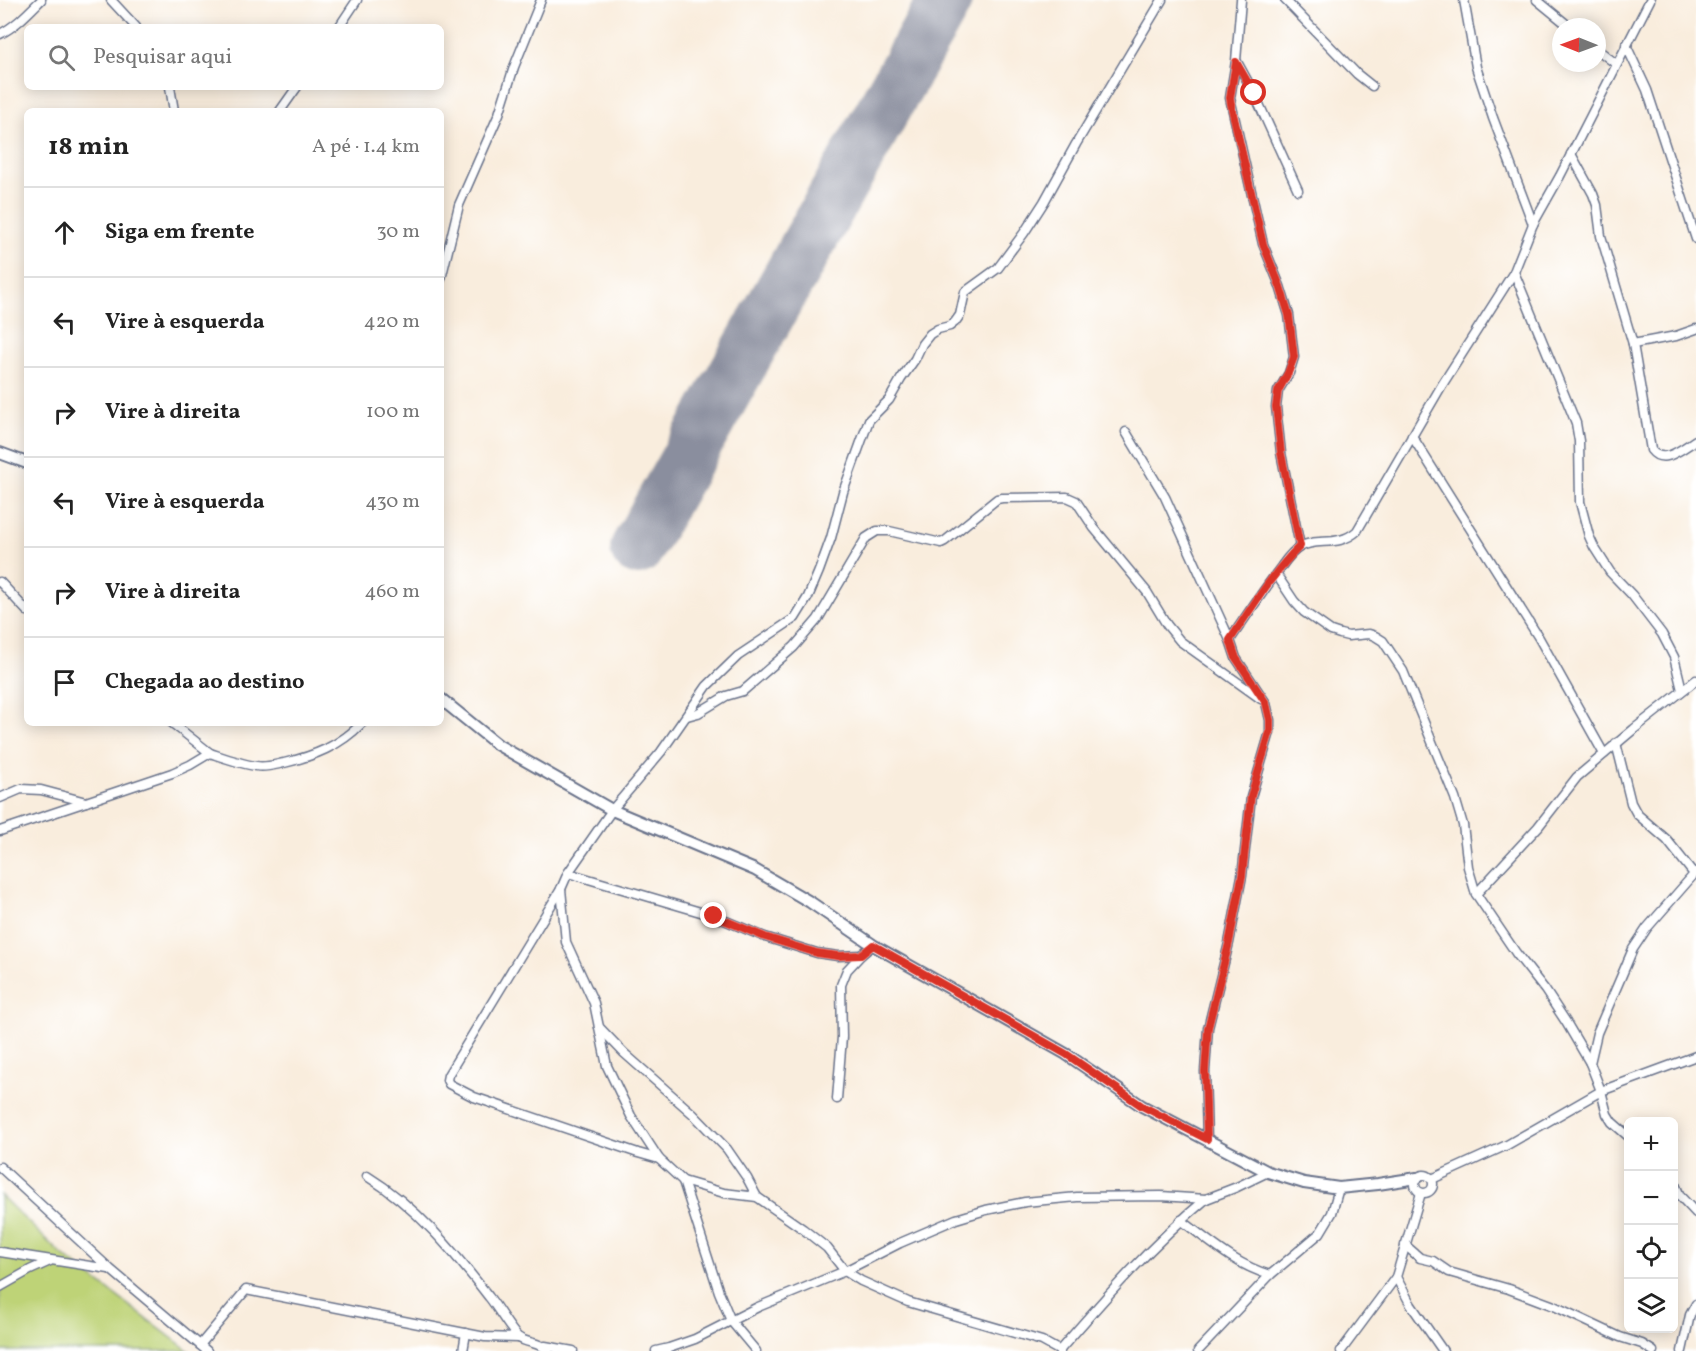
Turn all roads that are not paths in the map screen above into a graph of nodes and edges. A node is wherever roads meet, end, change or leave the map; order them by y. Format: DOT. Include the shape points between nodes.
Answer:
graph roads {
  1 [pos="41,0"];
  2 [pos="111,0"];
  3 [pos="357,0"];
  4 [pos="541,0"];
  5 [pos="1162,0"];
  6 [pos="1241,0"];
  7 [pos="1285,0"];
  8 [pos="1464,0"];
  9 [pos="1537,0"];
  10 [pos="1650,0"];
  11 [pos="1559,18"];
  12 [pos="133,24"];
  13 [pos="341,24"];
  14 [pos="0,34"];
  15 [pos="1626,45"];
  16 [pos="1606,56"];
  17 [pos="1236,62"];
  18 [pos="1616,64"];
  19 [pos="1372,86"];
  20 [pos="170,90"];
  21 [pos="295,90"];
  22 [pos="174,108"];
  23 [pos="282,108"];
  24 [pos="1570,154"];
  25 [pos="1298,190"];
  26 [pos="1533,224"];
  27 [pos="1696,239"];
  28 [pos="444,267"];
  29 [pos="1514,272"];
  30 [pos="1696,329"];
  31 [pos="1633,344"];
  32 [pos="1126,432"];
  33 [pos="1412,436"];
  34 [pos="1696,440"];
  35 [pos="0,453"];
  36 [pos="24,462"];
  37 [pos="1300,546"];
  38 [pos="1276,574"];
  39 [pos="0,582"];
  40 [pos="24,608"];
  41 [pos="1230,640"];
  42 [pos="1696,680"];
  43 [pos="1682,690"];
  44 [pos="444,701"];
  45 [pos="1266,703"];
  46 [pos="687,716"];
  47 [pos="176,726"];
  48 [pos="359,726"];
  49 [pos="1616,744"];
  50 [pos="210,753"];
  51 [pos="1604,754"];
  52 [pos="0,798"];
  53 [pos="87,802"];
  54 [pos="612,810"];
  55 [pos="0,831"];
  56 [pos="568,873"];
  57 [pos="1695,873"];
  58 [pos="561,889"];
  59 [pos="1476,894"];
  60 [pos="873,945"];
  61 [pos="861,955"];
  62 [pos="598,1025"];
  63 [pos="1696,1056"];
  64 [pos="1590,1063"];
  65 [pos="1600,1091"];
  66 [pos="837,1099"];
  67 [pos="1624,1133"];
  68 [pos="1207,1139"];
  69 [pos="659,1159"];
  70 [pos="0,1167"];
  71 [pos="1268,1172"];
  72 [pos="367,1176"];
  73 [pos="1417,1178"];
  74 [pos="1432,1179"];
  75 [pos="683,1181"];
  76 [pos="1339,1188"];
  77 [pos="1678,1191"];
  78 [pos="1421,1192"];
  79 [pos="757,1197"];
  80 [pos="1206,1199"];
  81 [pos="1696,1213"];
  82 [pos="1181,1220"];
  83 [pos="1405,1245"];
  84 [pos="0,1252"];
  85 [pos="52,1261"];
  86 [pos="110,1269"];
  87 [pos="845,1271"];
  88 [pos="1270,1275"];
  89 [pos="1396,1277"];
  90 [pos="0,1287"];
  91 [pos="1696,1304"];
  92 [pos="731,1321"];
  93 [pos="466,1333"];
  94 [pos="519,1338"];
  95 [pos="203,1348"];
  96 [pos="546,1349"];
  97 [pos="463,1351"];
  98 [pos="573,1351"];
  99 [pos="656,1351"];
  100 [pos="756,1351"];
  101 [pos="1060,1351"];
  102 [pos="1198,1351"];
  103 [pos="1341,1351"];
  104 [pos="1443,1351"];
  105 [pos="1653,1351"];
  106 [pos="1682,1351"];
  1 -- 14 [label="street"];
  2 -- 12 [label="street"];
  3 -- 13 [label="street"];
  4 -- 28 [label="street" via="499,114 459,205"];
  5 -- 46 [label="street" via="1044,202 999,268 965,292 955,322 930,334 889,400 869,420 819,572 795,618 738,656 707,686"];
  6 -- 17 [label="street"];
  7 -- 19 [label="street"];
  8 -- 26 [label="street" via="1476,67"];
  9 -- 11 [label="street"];
  10 -- 15 [label="street"];
  15 -- 18 [label="street"];
  15 -- 27 [label="street" via="1647,90"];
  16 -- 18 [label="street"];
  17 -- 25 [label="street"];
  17 -- 37 [label="street" via="1232,109 1263,244 1289,315 1294,357 1278,391 1276,407"];
  18 -- 24 [label="street"];
  20 -- 22 [label="street"];
  21 -- 23 [label="street"];
  24 -- 26 [label="street"];
  24 -- 31 [label="street" via="1597,205 1601,236"];
  26 -- 29 [label="street"];
  29 -- 33 [label="street"];
  29 -- 43 [label="street" via="1576,423 1580,502 1589,536 1610,572 1662,634 1674,657"];
  30 -- 31 [label="street"];
  31 -- 34 [label="street" via="1650,450 1665,457"];
  32 -- 41 [label="street" via="1165,497"];
  33 -- 37 [label="street" via="1357,531 1335,541"];
  33 -- 51 [label="street" via="1539,638"];
  35 -- 36 [label="street"];
  37 -- 38 [label="street"];
  38 -- 41 [label="street"];
  38 -- 59 [label="street" via="1304,612 1330,631 1375,636 1383,641 1403,671 1455,798"];
  39 -- 40 [label="street"];
  41 -- 45 [label="street" via="1236,658"];
  42 -- 43 [label="street"];
  43 -- 49 [label="street"];
  44 -- 54 [label="street" via="498,745"];
  45 -- 46 [label="street" via="1180,641 1076,501 1067,497 1002,498 945,541 889,531 877,531 866,538 818,619 795,646 743,691"];
  45 -- 68 [label="street" via="1270,732 1251,796 1242,876 1208,1028"];
  46 -- 54 [label="street"];
  47 -- 50 [label="street"];
  48 -- 50 [label="street" via="334,746 308,758 270,766"];
  49 -- 51 [label="street"];
  49 -- 57 [label="street" via="1637,814 1667,840"];
  50 -- 53 [label="street" via="190,765"];
  51 -- 59 [label="street" via="1577,777 1538,827"];
  52 -- 53 [label="street" via="21,789"];
  53 -- 55 [label="street"];
  54 -- 56 [label="street"];
  54 -- 60 [label="street" via="755,870"];
  56 -- 58 [label="street"];
  56 -- 61 [label="street" via="705,913 817,953"];
  57 -- 64 [label="street" via="1633,949 1597,1033"];
  58 -- 62 [label="street" via="566,942 594,1003"];
  58 -- 69 [label="street" via="447,1080 474,1097"];
  59 -- 64 [label="street" via="1545,990"];
  60 -- 61 [label="street"];
  60 -- 68 [label="street" via="1066,1054 1142,1106"];
  61 -- 66 [label="street" via="847,970 841,985"];
  62 -- 69 [label="street" via="615,1086"];
  62 -- 79 [label="street" via="727,1149"];
  63 -- 65 [label="street"];
  64 -- 65 [label="street"];
  65 -- 67 [label="street" via="1607,1114"];
  65 -- 74 [label="street" via="1506,1145"];
  68 -- 71 [label="street"];
  69 -- 75 [label="street"];
  70 -- 86 [label="street"];
  71 -- 76 [label="street"];
  71 -- 80 [label="street"];
  72 -- 94 [label="street" via="390,1190 438,1236"];
  73 -- 74 [label="street" via="1426,1175"];
  73 -- 76 [label="street"];
  73 -- 78 [label="street" via="1415,1185"];
  74 -- 78 [label="street" via="1431,1190"];
  75 -- 79 [label="street" via="724,1193"];
  75 -- 92 [label="street"];
  76 -- 88 [label="street" via="1332,1213 1320,1233"];
  77 -- 81 [label="street"];
  78 -- 83 [label="street"];
  79 -- 87 [label="street" via="827,1248"];
  80 -- 82 [label="street"];
  80 -- 87 [label="street" via="1077,1197 986,1210 946,1222"];
  82 -- 88 [label="street" via="1233,1259"];
  82 -- 101 [label="street" via="1100,1303"];
  83 -- 89 [label="street"];
  83 -- 105 [label="street" via="1420,1258 1449,1272 1554,1306"];
  84 -- 85 [label="street"];
  85 -- 86 [label="street"];
  85 -- 90 [label="street"];
  86 -- 95 [label="street"];
  87 -- 92 [label="street"];
  87 -- 101 [label="street" via="908,1302 1042,1341"];
  88 -- 102 [label="street"];
  89 -- 103 [label="street"];
  89 -- 104 [label="street"];
  91 -- 106 [label="street"];
  92 -- 99 [label="street" via="695,1339"];
  92 -- 100 [label="street"];
  93 -- 94 [label="street"];
  93 -- 95 [label="street" via="246,1290"];
  93 -- 97 [label="street"];
  94 -- 96 [label="street"];
  96 -- 98 [label="street"];
}
